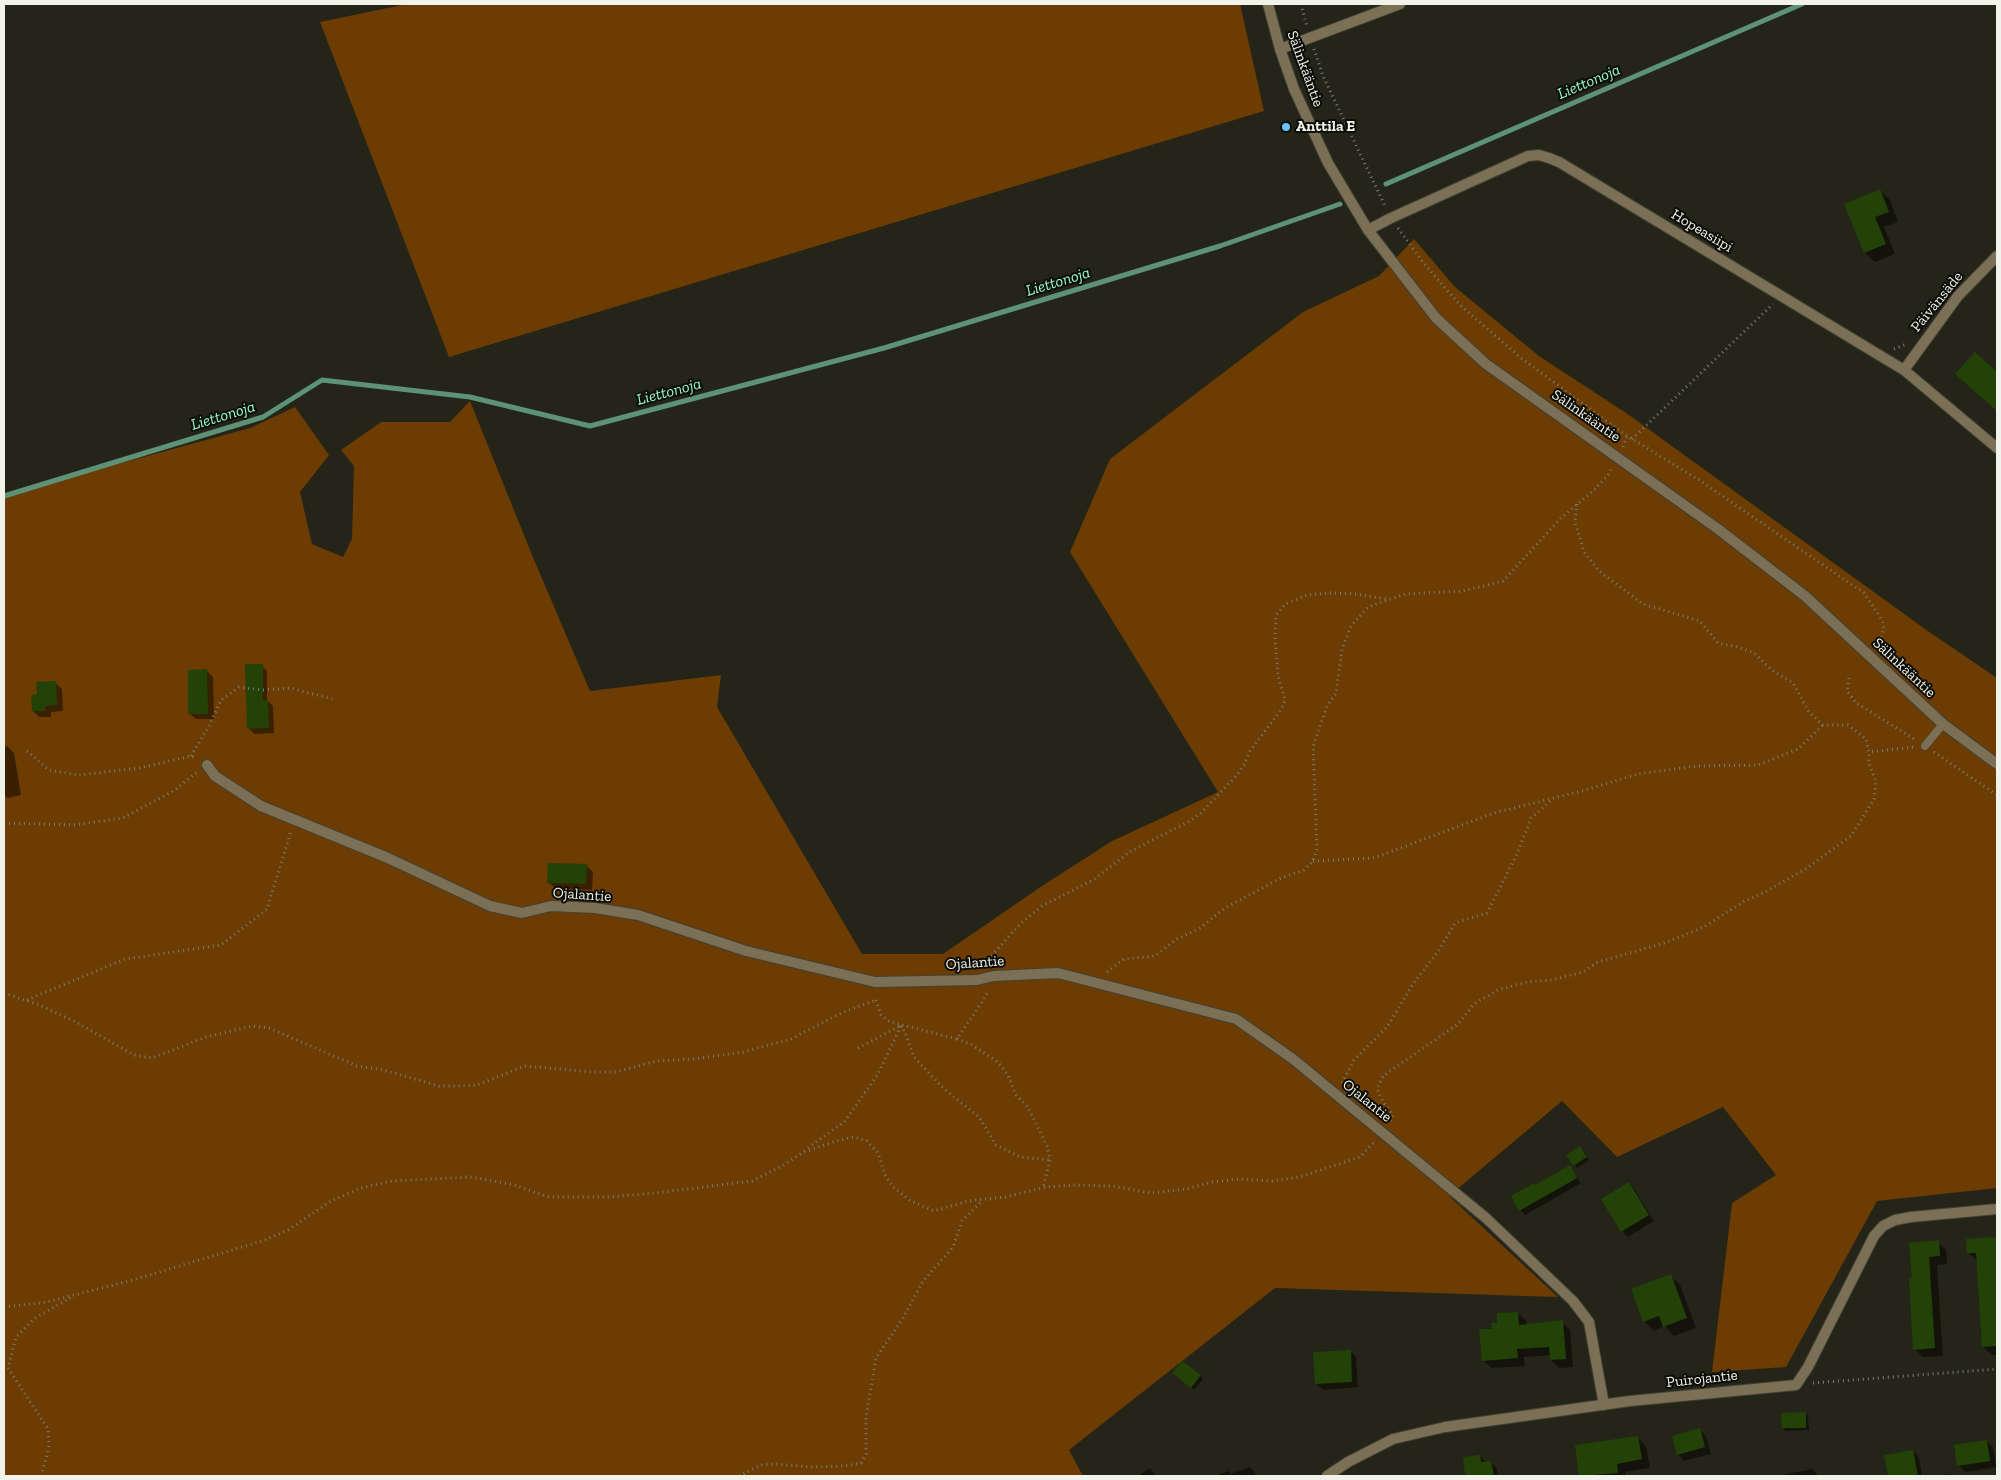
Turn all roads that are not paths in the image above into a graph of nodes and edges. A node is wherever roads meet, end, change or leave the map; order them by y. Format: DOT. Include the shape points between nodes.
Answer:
graph roads {
  1 [pos="1268,4"];
  2 [pos="1400,4"];
  3 [pos="1280,49"];
  4 [pos="1368,230"];
  5 [pos="1997,256"];
  6 [pos="1904,370"];
  7 [pos="1997,448"];
  8 [pos="1943,724"];
  9 [pos="1925,746"];
  10 [pos="1997,764"];
  11 [pos="207,765"];
  12 [pos="1997,1209"];
  13 [pos="1604,1405"];
  14 [pos="1327,1476"];
  1 -- 3 [label="street, Sälinkääntie"];
  2 -- 3 [label="street"];
  3 -- 4 [label="street, Sälinkääntie" via="1294,89 1328,163"];
  4 -- 6 [label="street, Hopeasiipi" via="1528,156 1539,155 1576,173"];
  4 -- 8 [label="street, Sälinkääntie" via="1443,325 1486,364 1718,529 1805,596"];
  5 -- 6 [label="street, Päivänsäde" via="1958,296"];
  6 -- 7 [label="street, Hopeasiipi"];
  8 -- 9 [label="lane"];
  8 -- 10 [label="street, Sälinkääntie"];
  11 -- 13 [label="street, Ojalantie" via="215,776 261,806 388,858 490,906 522,913 552,906 595,908 638,916 746,951 875,982 977,980 994,976 1058,973 1236,1019 1293,1060 1486,1218 1573,1301 1588,1322"];
  12 -- 13 [label="street, Puirojantie" via="1911,1217 1883,1226 1874,1236 1796,1385"];
  13 -- 14 [label="street, Puirojantie" via="1445,1427 1393,1439"];
}
